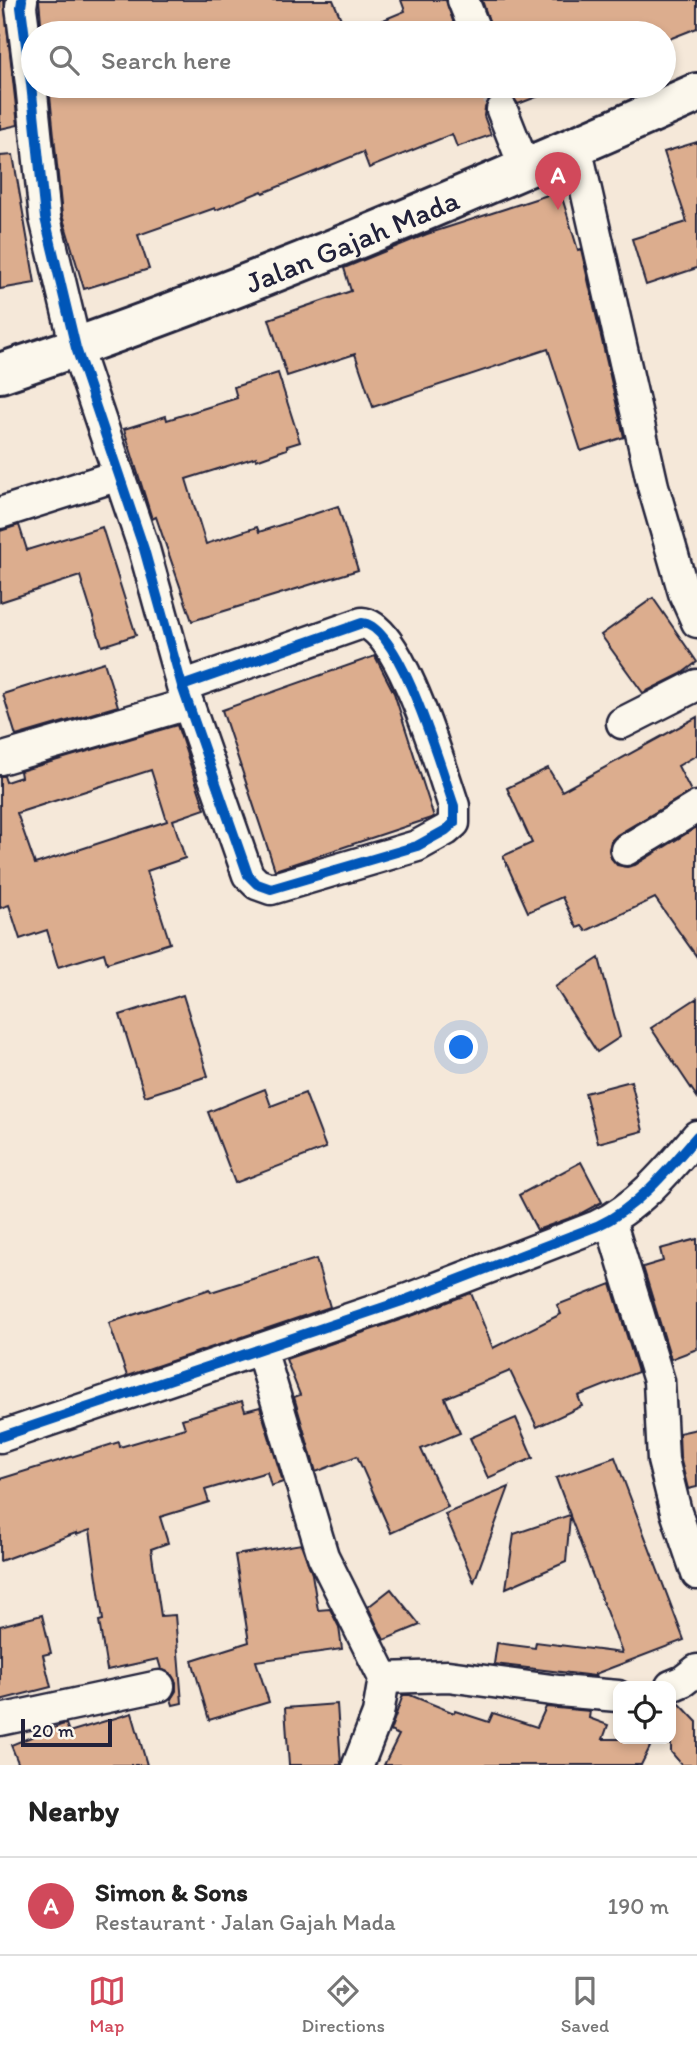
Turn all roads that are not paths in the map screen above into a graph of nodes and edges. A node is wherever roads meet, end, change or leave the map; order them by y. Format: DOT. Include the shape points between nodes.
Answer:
graph roads {
  1 [pos="22,0"];
  2 [pos="463,0"];
  3 [pos="22,21"];
  4 [pos="471,21"];
  5 [pos="697,93"];
  6 [pos="32,98"];
  7 [pos="502,110"];
  8 [pos="576,146"];
  9 [pos="525,168"];
  10 [pos="76,348"];
  11 [pos="0,373"];
  12 [pos="119,475"];
  13 [pos="0,513"];
  14 [pos="697,622"];
  15 [pos="697,685"];
  16 [pos="185,695"];
  17 [pos="622,723"];
  18 [pos="0,759"];
  19 [pos="697,807"];
  20 [pos="626,850"];
  21 [pos="697,1136"];
  22 [pos="610,1220"];
  23 [pos="261,1349"];
  24 [pos="0,1437"];
  25 [pos="697,1574"];
  26 [pos="697,1670"];
  27 [pos="384,1678"];
  28 [pos="676,1684"];
  29 [pos="159,1686"];
  30 [pos="613,1696"];
  31 [pos="0,1720"];
  32 [pos="358,1765"];
  1 -- 3 [label="street"];
  2 -- 4 [label="street"];
  5 -- 8 [label="main road, Jalan Gajah Mada"];
  6 -- 10 [label="street" via="45,218"];
  7 -- 9 [label="street"];
  8 -- 9 [label="main road, Jalan Gajah Mada"];
  8 -- 14 [label="street" via="653,486"];
  9 -- 10 [label="main road, Jalan Gajah Mada" via="335,249"];
  10 -- 11 [label="main road, Jalan Gajah Mada"];
  10 -- 12 [label="street"];
  12 -- 13 [label="street"];
  12 -- 16 [label="street"];
  15 -- 17 [label="street"];
  16 -- 16 [label="street" via="369,623 383,634 407,675 454,806 454,823 417,846 271,889 257,884 248,875"];
  16 -- 18 [label="street"];
  19 -- 20 [label="street"];
  21 -- 22 [label="street" via="653,1184"];
  22 -- 23 [label="street"];
  22 -- 25 [label="street" via="659,1381 663,1460"];
  23 -- 24 [label="street"];
  23 -- 27 [label="street" via="323,1556"];
  26 -- 28 [label="street"];
  27 -- 30 [label="street" via="448,1676"];
  27 -- 32 [label="street" via="378,1714"];
  29 -- 31 [label="street"];
}
